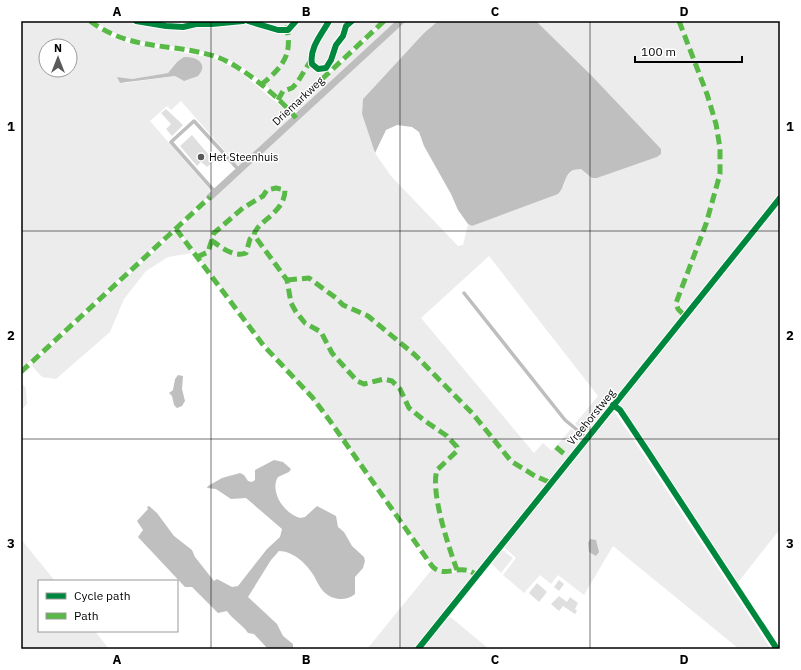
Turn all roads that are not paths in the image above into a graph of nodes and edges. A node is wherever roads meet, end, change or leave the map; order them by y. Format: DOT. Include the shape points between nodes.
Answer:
graph roads {
  1 [pos="401,21"];
  2 [pos="239,170"];
  3 [pos="213,195"];
  4 [pos="780,198"];
  5 [pos="464,293"];
  6 [pos="588,438"];
  7 [pos="418,649"];
  1 -- 2 [label="street, Driemarkweg"];
  2 -- 3 [label="street, Driemarkweg"];
  2 -- 3 [label="lane" via="194,121 171,142"];
  4 -- 6 [label="street, Vreehorstweg"];
  5 -- 6 [label="lane" via="565,420"];
  6 -- 7 [label="street, Vreehorstweg"];
}
